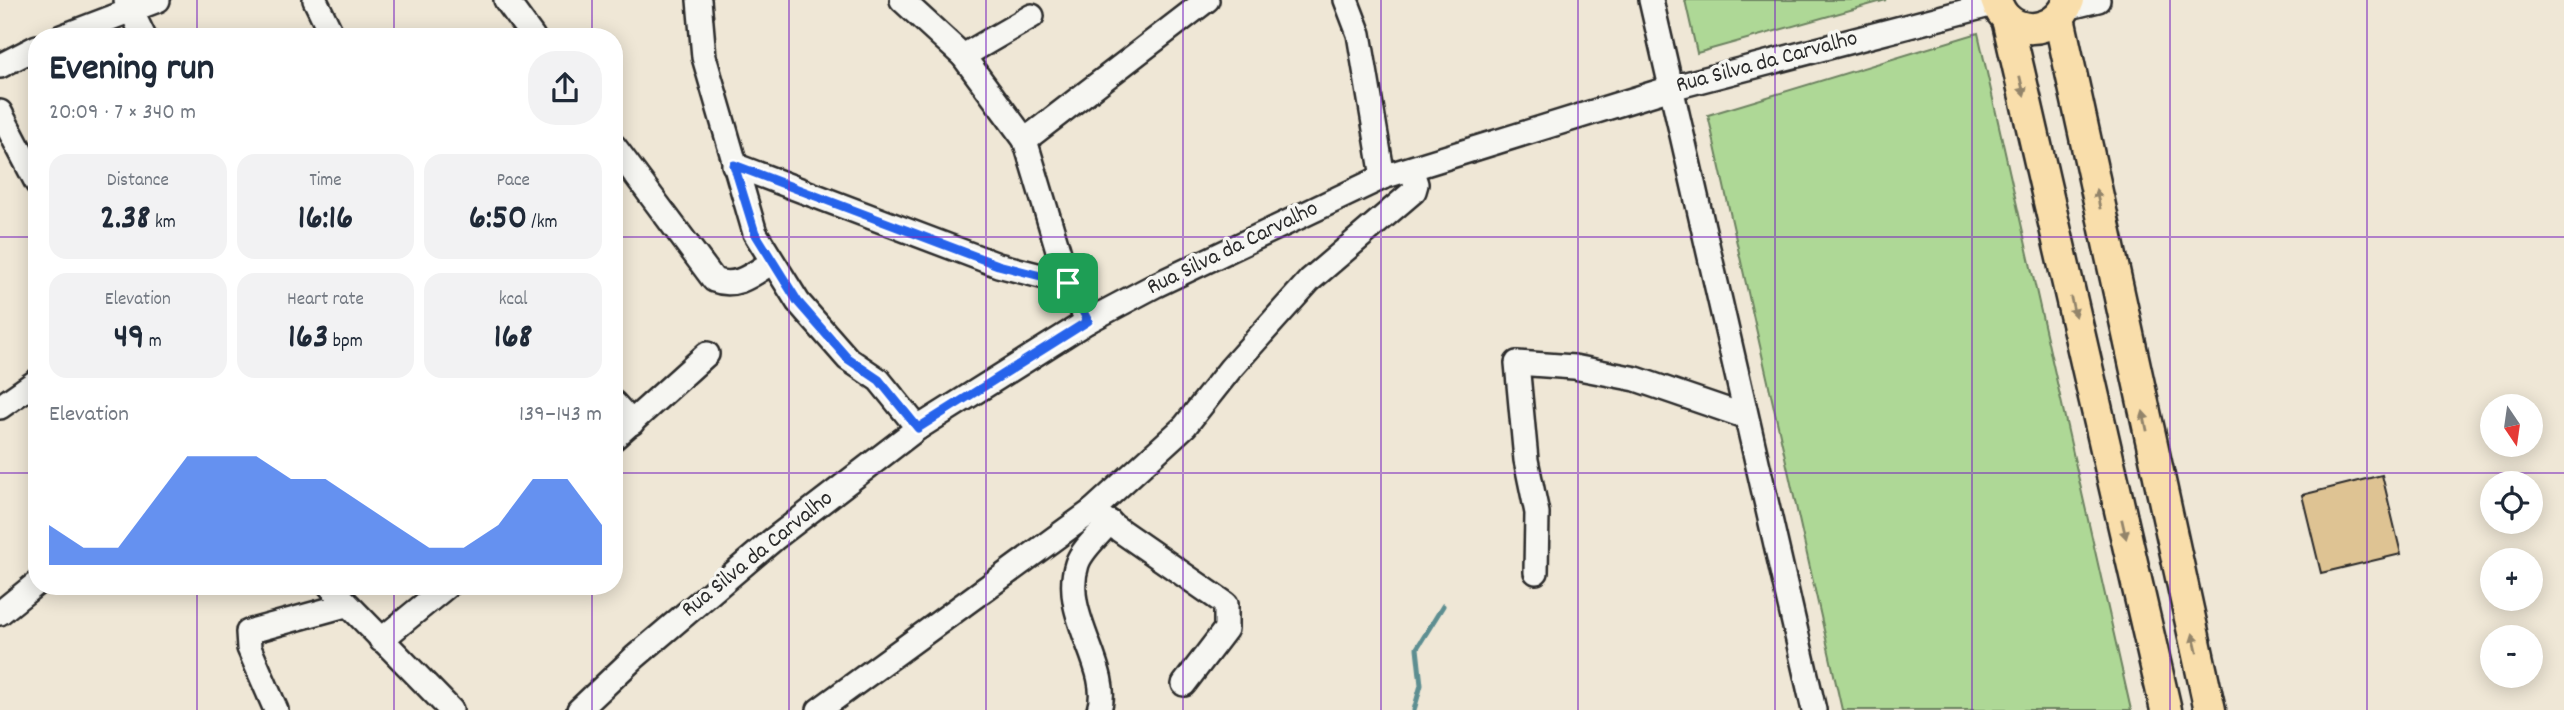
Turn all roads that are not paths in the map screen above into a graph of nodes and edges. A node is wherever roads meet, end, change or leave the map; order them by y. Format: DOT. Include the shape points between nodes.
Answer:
graph roads {
  1 [pos="158,0"];
  2 [pos="315,0"];
  3 [pos="506,0"];
  4 [pos="699,0"];
  5 [pos="902,0"];
  6 [pos="1207,0"];
  7 [pos="1346,0"];
  8 [pos="1651,0"];
  9 [pos="2098,0"];
  10 [pos="128,6"];
  11 [pos="2000,7"];
  12 [pos="2065,9"];
  13 [pos="1032,16"];
  14 [pos="80,28"];
  15 [pos="139,28"];
  16 [pos="329,28"];
  17 [pos="526,28"];
  18 [pos="28,52"];
  19 [pos="963,55"];
  20 [pos="0,66"];
  21 [pos="1671,88"];
  22 [pos="0,112"];
  23 [pos="1025,140"];
  24 [pos="623,158"];
  25 [pos="734,165"];
  26 [pos="28,166"];
  27 [pos="1411,169"];
  28 [pos="1383,177"];
  29 [pos="772,262"];
  30 [pos="1068,283"];
  31 [pos="1088,321"];
  32 [pos="707,354"];
  33 [pos="28,387"];
  34 [pos="0,407"];
  35 [pos="623,412"];
  36 [pos="1744,416"];
  37 [pos="632,422"];
  38 [pos="918,428"];
  39 [pos="623,430"];
  40 [pos="1101,516"];
  41 [pos="1536,572"];
  42 [pos="28,590"];
  43 [pos="338,595"];
  44 [pos="436,595"];
  45 [pos="346,605"];
  46 [pos="0,613"];
  47 [pos="381,640"];
  48 [pos="1184,684"];
  49 [pos="276,710"];
  50 [pos="451,710"];
  51 [pos="579,710"];
  52 [pos="819,710"];
  53 [pos="1099,710"];
  54 [pos="1814,710"];
  55 [pos="2165,710"];
  56 [pos="2210,710"];
  1 -- 10 [label="street"];
  2 -- 16 [label="street"];
  3 -- 17 [label="street"];
  4 -- 25 [label="street" via="704,57"];
  5 -- 19 [label="street"];
  6 -- 23 [label="street"];
  7 -- 28 [label="street" via="1359,33"];
  8 -- 21 [label="street"];
  9 -- 12 [label="street"];
  10 -- 14 [label="street"];
  10 -- 15 [label="street"];
  11 -- 12 [label="main road" via="2018,26 2036,29"];
  11 -- 21 [label="street, Rua Silva da Carvalho"];
  11 -- 55 [label="main road, one-way"];
  56 -- 12 [label="main road, one-way"];
  13 -- 19 [label="street"];
  18 -- 20 [label="street"];
  19 -- 23 [label="street"];
  21 -- 27 [label="street, Rua Silva da Carvalho"];
  21 -- 36 [label="street"];
  22 -- 26 [label="street"];
  23 -- 30 [label="street"];
  24 -- 29 [label="street" via="714,280 737,283"];
  25 -- 29 [label="street" via="755,233"];
  25 -- 30 [label="street" via="998,265"];
  27 -- 28 [label="street, Rua Silva da Carvalho"];
  27 -- 40 [label="street" via="1414,191 1310,280"];
  28 -- 31 [label="street, Rua Silva da Carvalho"];
  29 -- 38 [label="street" via="798,302 848,359 879,380"];
  30 -- 31 [label="street"];
  31 -- 38 [label="street, Rua Silva da Carvalho"];
  32 -- 37 [label="street"];
  33 -- 34 [label="street"];
  35 -- 37 [label="street"];
  36 -- 41 [label="street" via="1636,379 1517,363 1526,460 1537,513"];
  36 -- 54 [label="street"];
  37 -- 39 [label="street"];
  38 -- 51 [label="street, Rua Silva da Carvalho" via="774,539"];
  40 -- 48 [label="street" via="1226,604 1226,629"];
  40 -- 52 [label="street"];
  40 -- 53 [label="street" via="1077,562 1074,578 1075,606 1102,689"];
  42 -- 46 [label="street"];
  43 -- 45 [label="street"];
  44 -- 47 [label="street"];
  45 -- 47 [label="street"];
  45 -- 49 [label="street" via="248,632 249,648"];
  47 -- 50 [label="street"];
}
